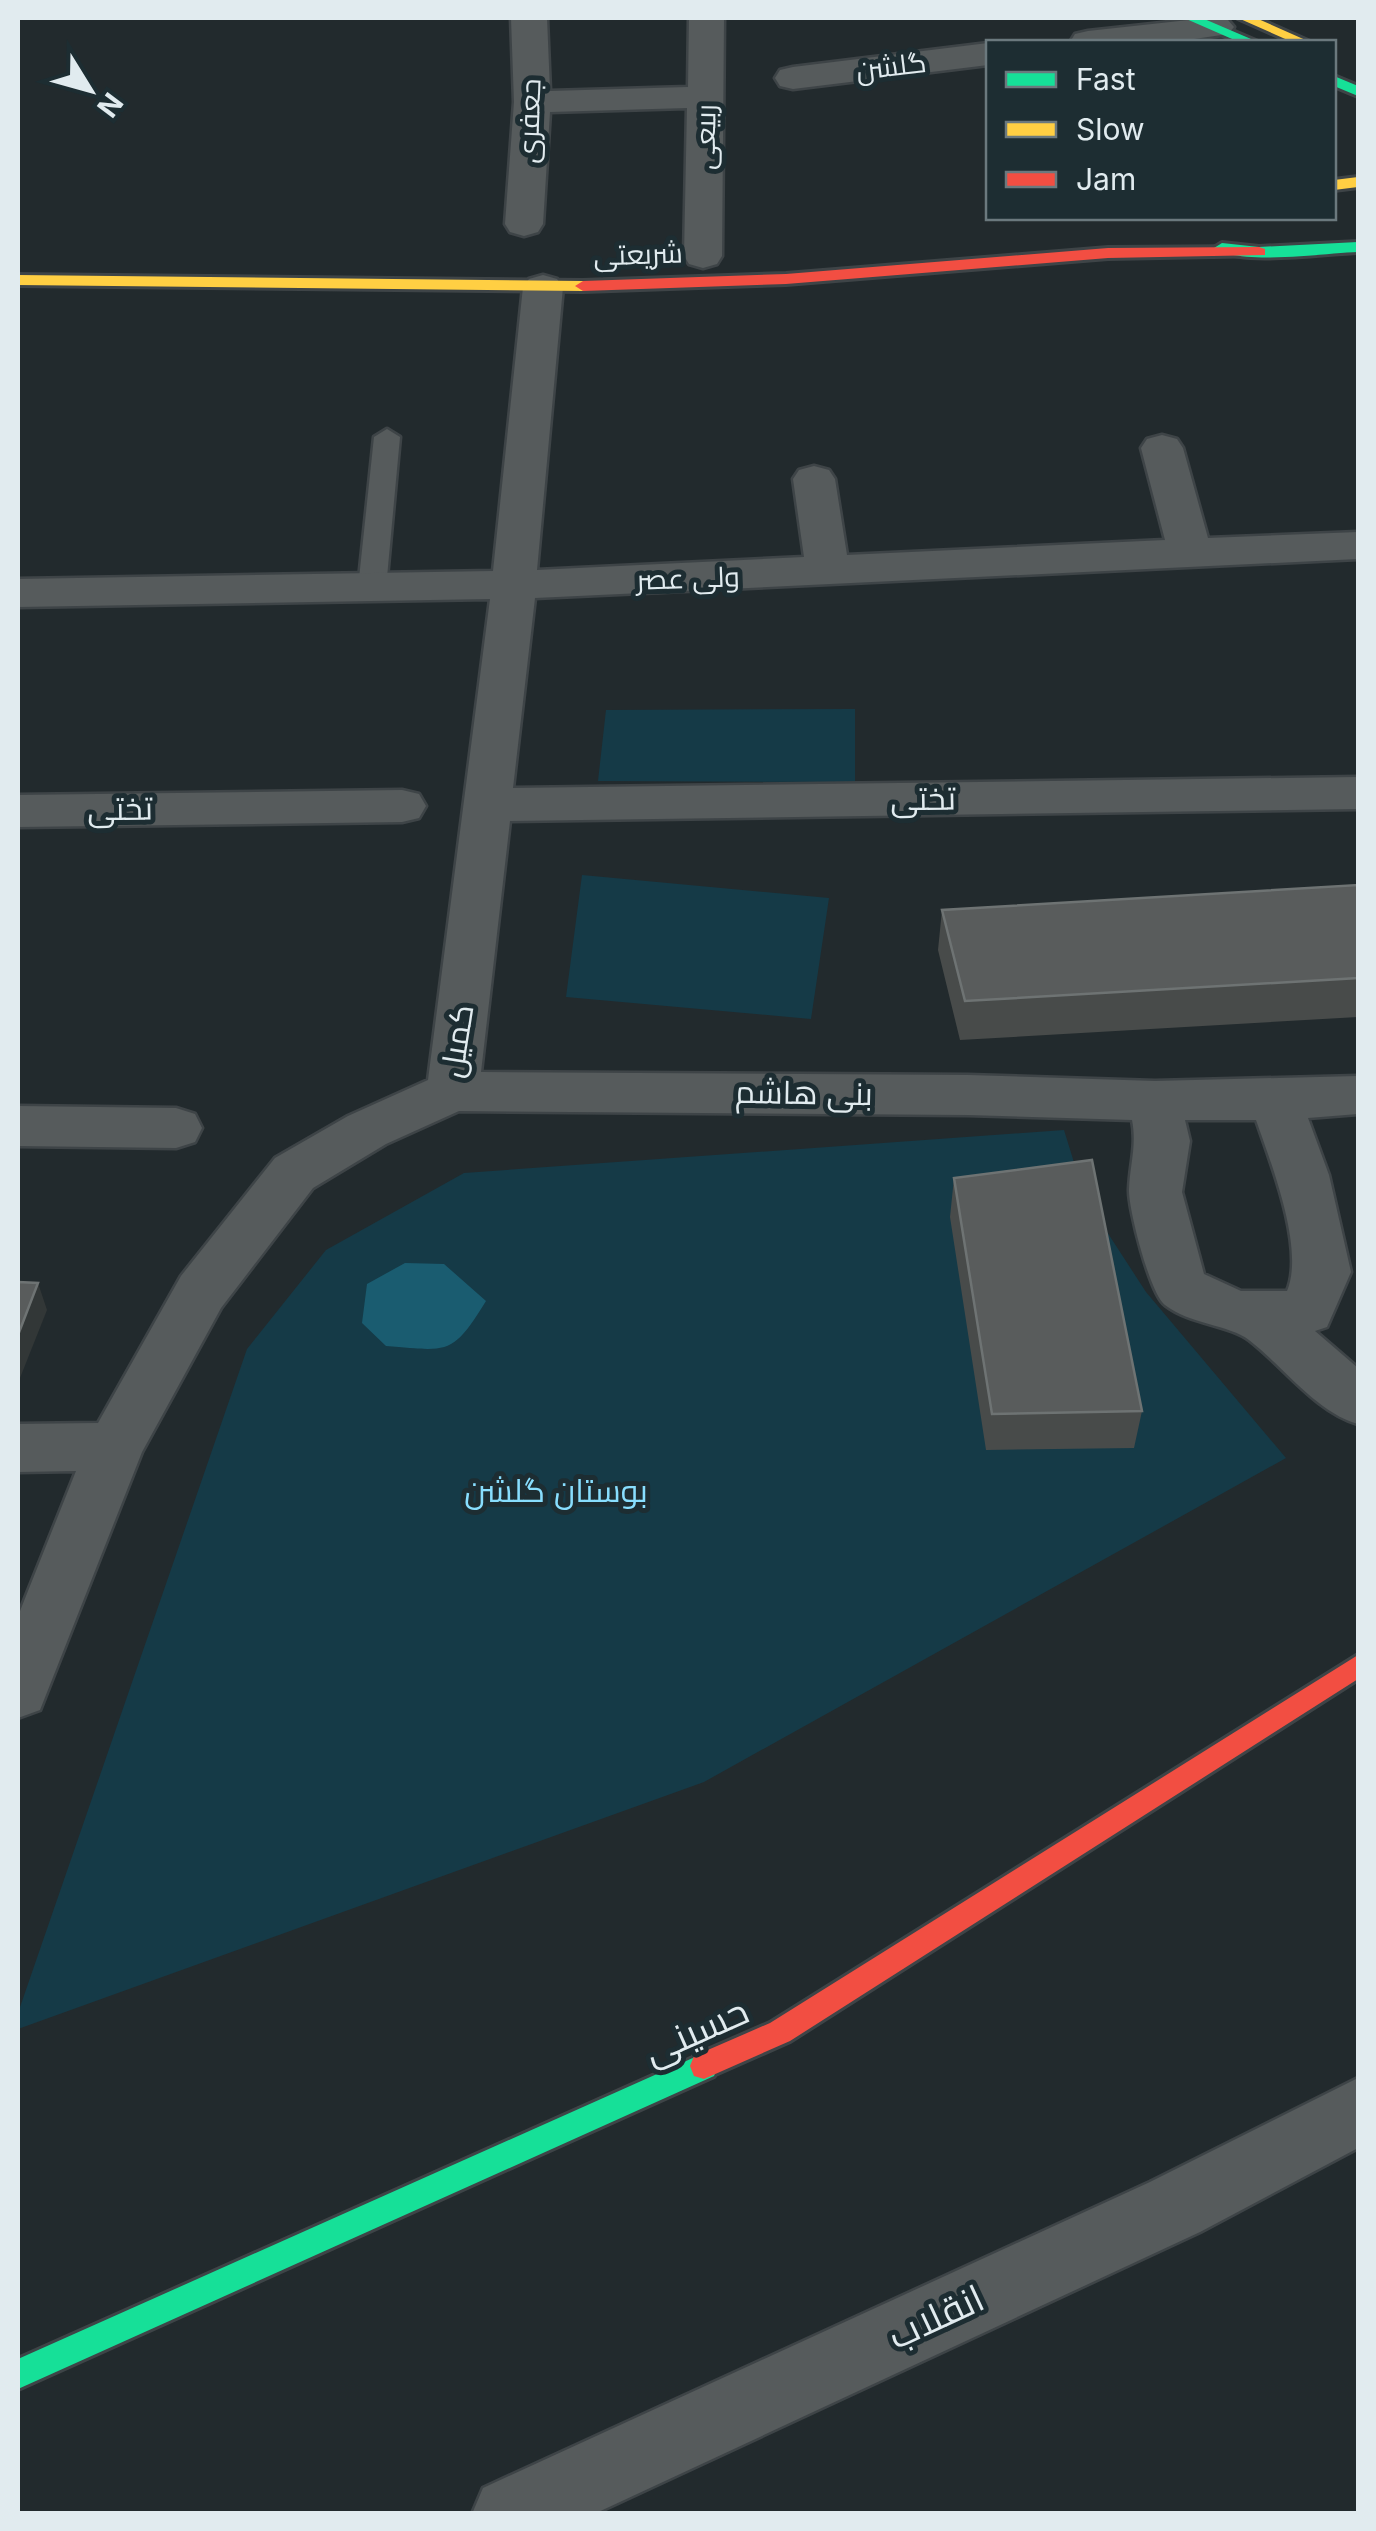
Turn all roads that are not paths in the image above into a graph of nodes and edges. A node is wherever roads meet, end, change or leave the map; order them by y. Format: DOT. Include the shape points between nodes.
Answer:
graph roads {
  1 [pos="530,18"];
  2 [pos="706,18"];
  3 [pos="1237,25"];
  4 [pos="1106,40"];
  5 [pos="1295,40"];
  6 [pos="986,54"];
  7 [pos="793,78"];
  8 [pos="705,97"];
  9 [pos="532,102"];
  10 [pos="524,224"];
  11 [pos="1185,231"];
  12 [pos="1358,246"];
  13 [pos="1259,252"];
  14 [pos="703,256"];
  15 [pos="18,280"];
  16 [pos="543,287"];
  17 [pos="387,437"];
  18 [pos="1162,448"];
  19 [pos="814,479"];
  20 [pos="1358,545"];
  21 [pos="1190,552"];
  22 [pos="828,573"];
  23 [pos="514,585"];
  24 [pos="372,588"];
  25 [pos="18,593"];
  26 [pos="1358,793"];
  27 [pos="488,805"];
  28 [pos="402,806"];
  29 [pos="18,811"];
  30 [pos="453,1090"];
  31 [pos="1358,1095"];
  32 [pos="1275,1100"];
  33 [pos="1155,1101"];
  34 [pos="18,1126"];
  35 [pos="176,1128"];
  36 [pos="1262,1318"];
  37 [pos="1358,1401"];
  38 [pos="18,1448"];
  39 [pos="115,1448"];
  40 [pos="1358,1666"];
  41 [pos="18,1691"];
  42 [pos="1358,2112"];
  43 [pos="18,2374"];
  44 [pos="509,2514"];
  1 -- 9 [label="street, جعفری"];
  2 -- 8 [label="street, ربیعی"];
  3 -- 4 [label="street"];
  3 -- 5 [label="main road"];
  6 -- 7 [label="street, گلشن"];
  8 -- 9 [label="street"];
  8 -- 14 [label="street, ربیعی"];
  9 -- 10 [label="street, جعفری"];
  11 -- 13 [label="main road" via="1223,248"];
  12 -- 13 [label="main road"];
  13 -- 16 [label="main road, شریعتی" via="1108,253 786,279"];
  15 -- 16 [label="main road, شریعتی"];
  16 -- 23 [label="street, کمیل"];
  17 -- 24 [label="lane"];
  18 -- 21 [label="street"];
  19 -- 22 [label="street"];
  20 -- 21 [label="street, ولی عصر"];
  21 -- 22 [label="street, ولی عصر"];
  22 -- 23 [label="street, ولی عصر"];
  23 -- 24 [label="street, ولی عصر"];
  23 -- 27 [label="street, کمیل"];
  24 -- 25 [label="street, ولی عصر"];
  26 -- 27 [label="street, تختی"];
  27 -- 30 [label="street, کمیل"];
  28 -- 29 [label="street, تختی"];
  30 -- 33 [label="street, بنی هاشم"];
  30 -- 39 [label="street, کمیل" via="294,1173 201,1292"];
  31 -- 32 [label="street"];
  32 -- 33 [label="street, بنی هاشم"];
  32 -- 36 [label="street" via="1302,1174 1323,1272 1307,1312"];
  33 -- 36 [label="street" via="1163,1141 1155,1192 1180,1288 1208,1306"];
  34 -- 35 [label="street"];
  36 -- 37 [label="street"];
  38 -- 39 [label="street"];
  39 -- 41 [label="street, کمیل"];
  40 -- 43 [label="main road, حسینی" via="780,2032"];
  42 -- 44 [label="street, انقلاب" via="1176,2207"];
}
